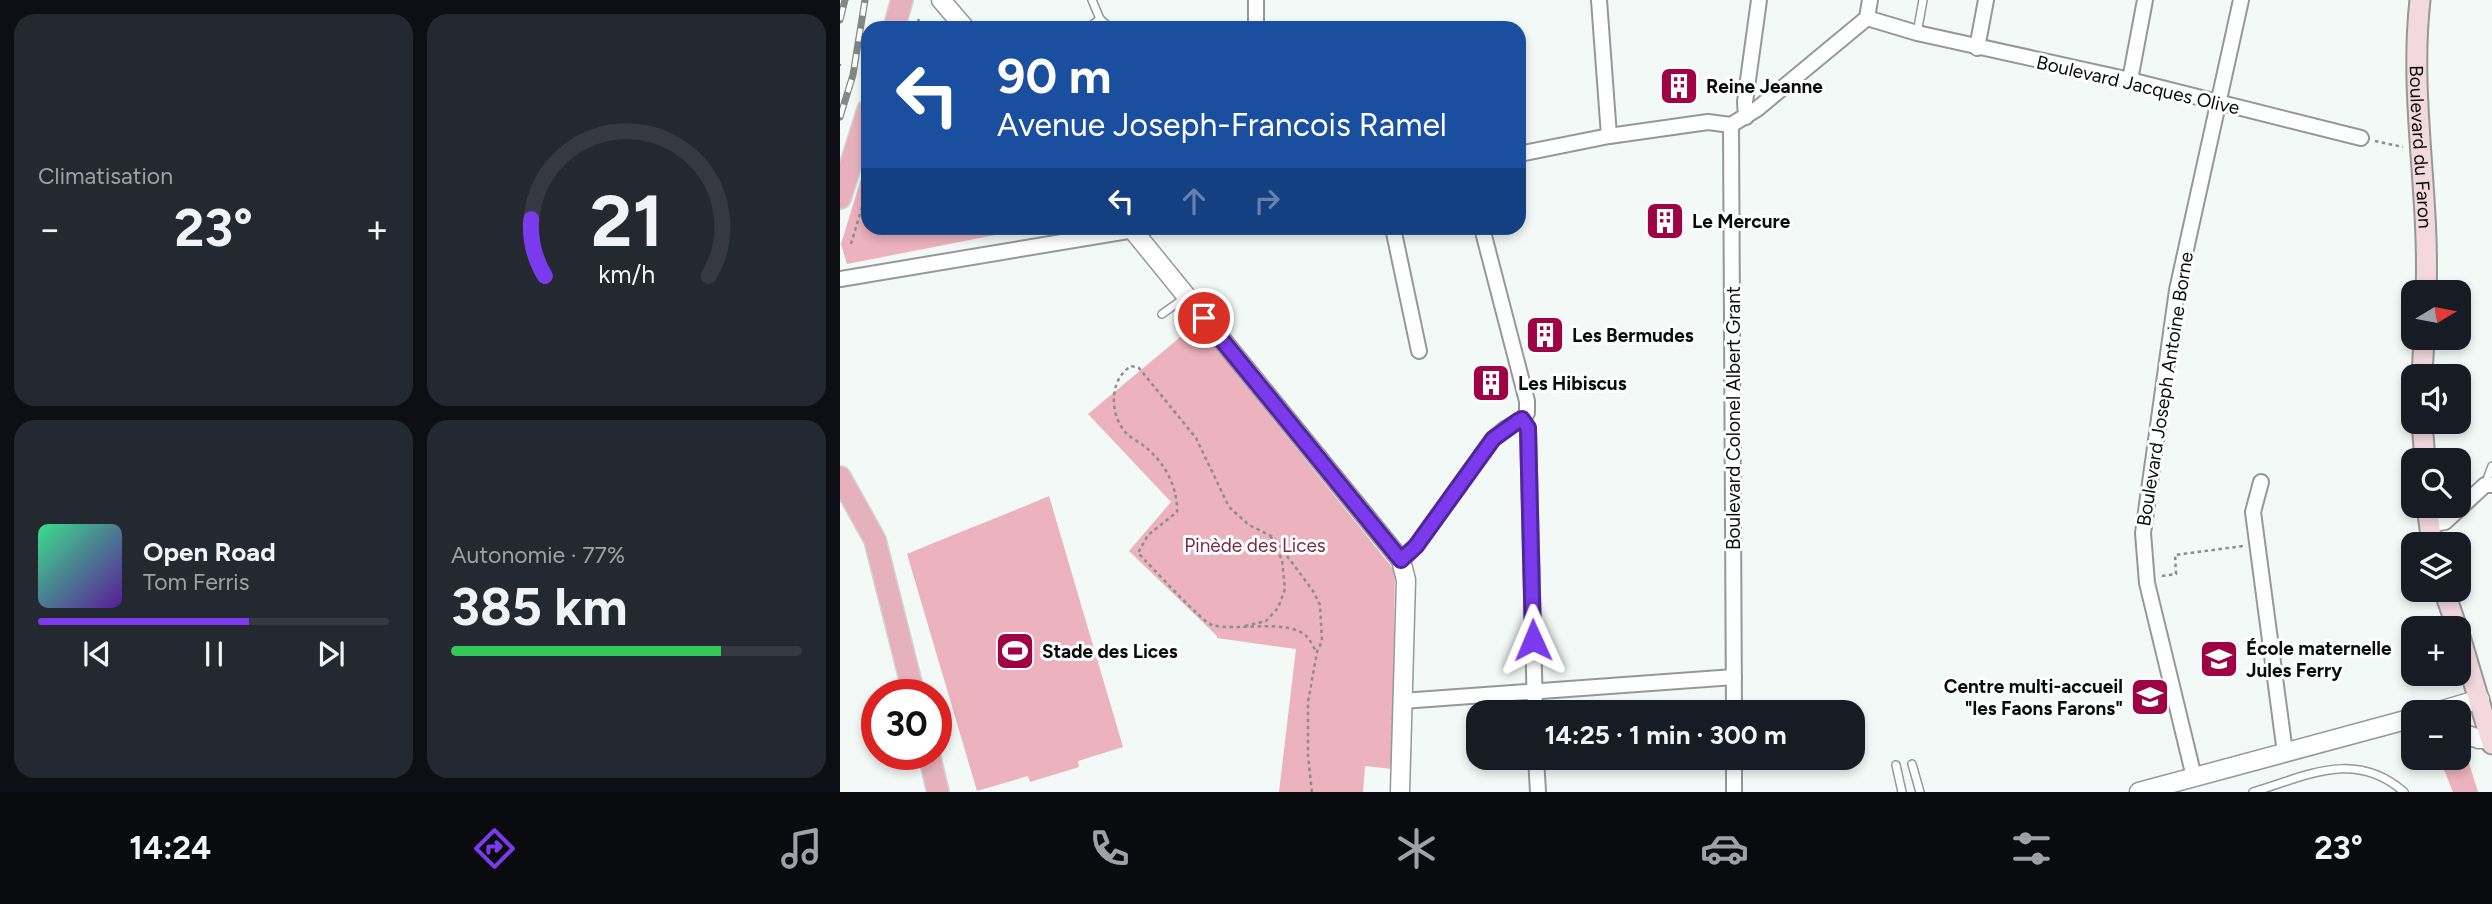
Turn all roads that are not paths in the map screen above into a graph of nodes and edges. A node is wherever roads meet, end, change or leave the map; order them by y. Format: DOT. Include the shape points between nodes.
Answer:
graph roads {
  1 [pos="941,0"];
  2 [pos="1092,0"];
  3 [pos="1256,0"];
  4 [pos="1599,0"];
  5 [pos="1759,0"];
  6 [pos="1870,0"];
  7 [pos="1923,0"];
  8 [pos="1986,0"];
  9 [pos="2145,0"];
  10 [pos="2241,0"];
  11 [pos="2420,0"];
  12 [pos="1867,18"];
  13 [pos="1100,19"];
  14 [pos="959,21"];
  15 [pos="1097,21"];
  16 [pos="1256,21"];
  17 [pos="1917,33"];
  18 [pos="1977,48"];
  19 [pos="2130,80"];
  20 [pos="2218,103"];
  21 [pos="1746,117"];
  22 [pos="1731,125"];
  23 [pos="861,132"];
  24 [pos="1609,136"];
  25 [pos="2361,138"];
  26 [pos="1526,153"];
  27 [pos="840,198"];
  28 [pos="1096,235"];
  29 [pos="1142,235"];
  30 [pos="1394,235"];
  31 [pos="1484,235"];
  32 [pos="840,279"];
  33 [pos="2426,280"];
  34 [pos="1186,297"];
  35 [pos="1163,314"];
  36 [pos="1419,351"];
  37 [pos="1522,419"];
  38 [pos="2492,466"];
  39 [pos="840,477"];
  40 [pos="2261,482"];
  41 [pos="2488,485"];
  42 [pos="2429,525"];
  43 [pos="1401,560"];
  44 [pos="2471,671"];
  45 [pos="1734,677"];
  46 [pos="910,679"];
  47 [pos="1534,693"];
  48 [pos="2480,699"];
  49 [pos="1534,700"];
  50 [pos="1734,700"];
  51 [pos="1402,701"];
  52 [pos="2471,702"];
  53 [pos="2401,721"];
  54 [pos="2471,736"];
  55 [pos="2491,742"];
  56 [pos="2285,753"];
  57 [pos="1912,764"];
  58 [pos="1896,765"];
  59 [pos="933,770"];
  60 [pos="1537,770"];
  61 [pos="1734,770"];
  62 [pos="2194,777"];
  63 [pos="938,792"];
  64 [pos="1400,792"];
  65 [pos="1538,792"];
  66 [pos="1734,792"];
  67 [pos="1902,792"];
  68 [pos="1920,792"];
  69 [pos="2139,792"];
  70 [pos="2253,792"];
  71 [pos="2404,792"];
  1 -- 14 [label="street"];
  2 -- 13 [label="lane"];
  3 -- 16 [label="street"];
  4 -- 24 [label="street"];
  5 -- 21 [label="street"];
  6 -- 12 [label="street"];
  7 -- 17 [label="lane"];
  8 -- 18 [label="street"];
  9 -- 19 [label="street"];
  10 -- 20 [label="street, Boulevard Joseph Antoine Borne"];
  11 -- 33 [label="main road, Boulevard du Faron" via="2415,39"];
  12 -- 17 [label="street, Boulevard Jacques Olive"];
  12 -- 21 [label="street"];
  13 -- 15 [label="lane"];
  17 -- 18 [label="street, Boulevard Jacques Olive"];
  18 -- 19 [label="street, Boulevard Jacques Olive"];
  19 -- 20 [label="street, Boulevard Jacques Olive"];
  20 -- 25 [label="street, Boulevard Jacques Olive"];
  20 -- 62 [label="street, Boulevard Joseph Antoine Borne" via="2177,290 2143,533 2147,583"];
  21 -- 22 [label="street"];
  22 -- 24 [label="street" via="1708,122"];
  22 -- 45 [label="street, Boulevard Colonel Albert Grant"];
  23 -- 27 [label="main road"];
  24 -- 26 [label="street"];
  28 -- 32 [label="street"];
  29 -- 34 [label="street"];
  30 -- 36 [label="street"];
  31 -- 37 [label="street" via="1527,401"];
  34 -- 35 [label="lane"];
  34 -- 43 [label="street"];
  37 -- 43 [label="street" via="1493,439"];
  37 -- 47 [label="street" via="1528,428"];
  38 -- 41 [label="lane"];
  39 -- 46 [label="main road" via="875,540"];
  40 -- 56 [label="street" via="2253,512"];
  41 -- 42 [label="street" via="2445,522"];
  43 -- 51 [label="street" via="1406,580"];
  44 -- 48 [label="main road"];
  45 -- 47 [label="street"];
  45 -- 50 [label="street, Boulevard Colonel Albert Grant"];
  47 -- 49 [label="street"];
  47 -- 51 [label="street"];
  48 -- 52 [label="street"];
  48 -- 55 [label="main road"];
  51 -- 64 [label="street"];
  53 -- 56 [label="street"];
  54 -- 55 [label="street"];
  56 -- 62 [label="street"];
  57 -- 68 [label="lane"];
  58 -- 67 [label="lane"];
  59 -- 63 [label="main road"];
  60 -- 65 [label="street"];
  61 -- 66 [label="street"];
  62 -- 69 [label="street"];
  70 -- 71 [label="lane" via="2336,768 2374,772"];
}
